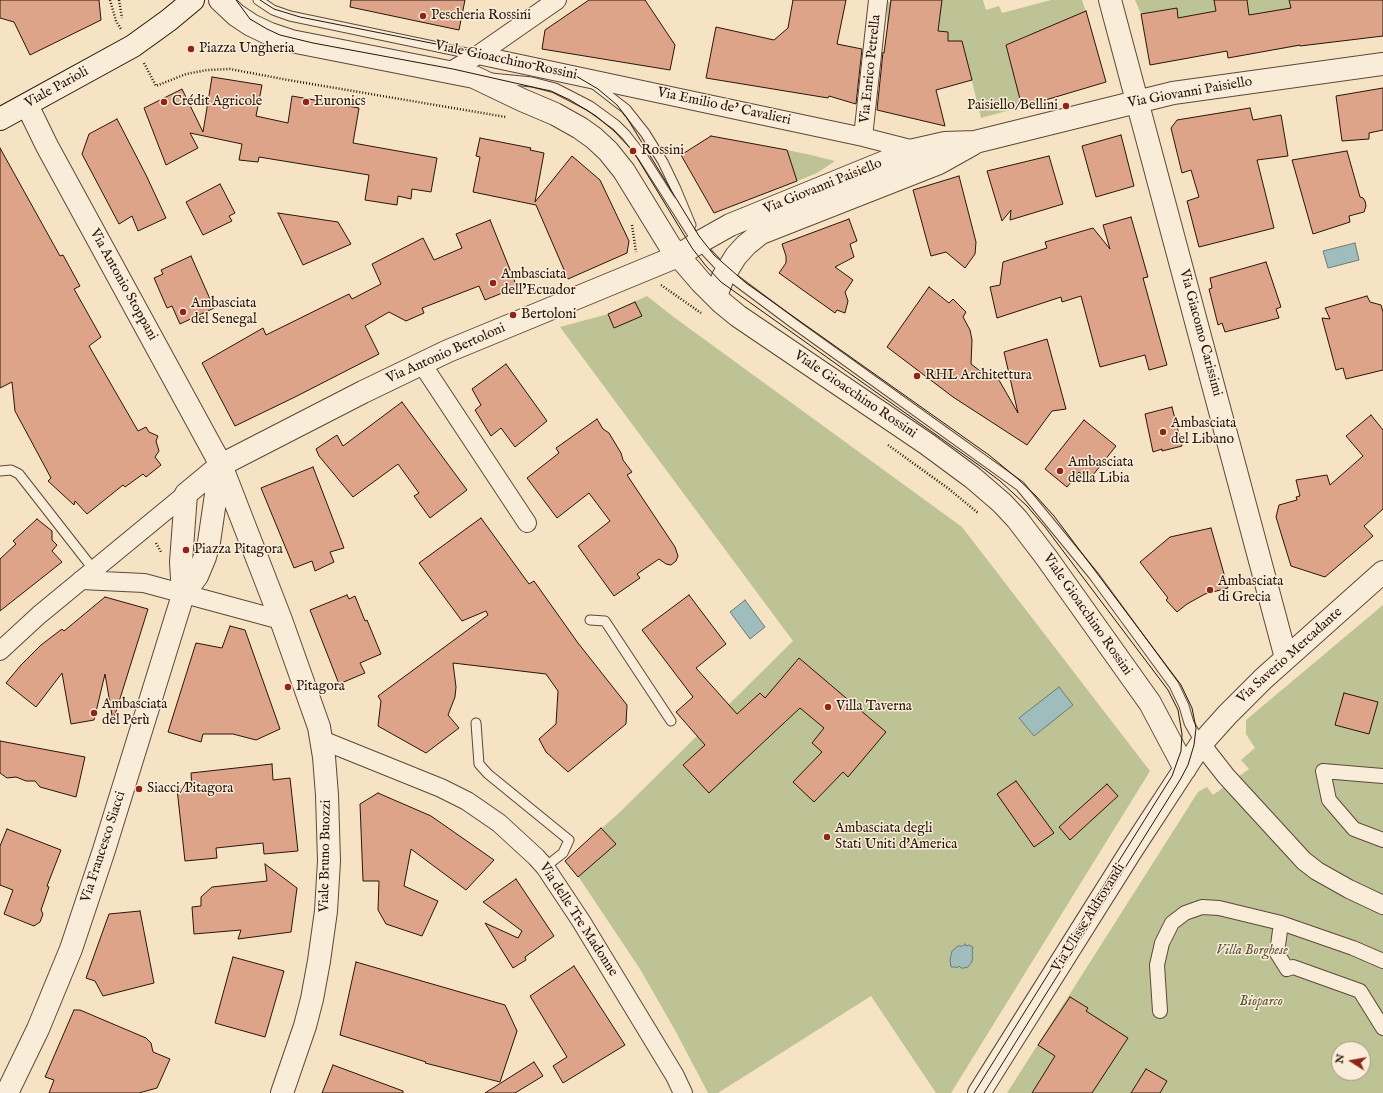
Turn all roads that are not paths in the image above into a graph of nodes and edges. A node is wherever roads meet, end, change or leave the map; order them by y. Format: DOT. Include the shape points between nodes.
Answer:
graph roads {
  1 [pos="193,0"];
  2 [pos="220,0"];
  3 [pos="258,0"];
  4 [pos="557,0"];
  5 [pos="878,0"];
  6 [pos="1110,0"];
  7 [pos="478,55"];
  8 [pos="1383,64"];
  9 [pos="449,72"];
  10 [pos="474,77"];
  11 [pos="585,78"];
  12 [pos="1137,102"];
  13 [pos="27,105"];
  14 [pos="0,119"];
  15 [pos="863,137"];
  16 [pos="975,142"];
  17 [pos="914,150"];
  18 [pos="698,243"];
  19 [pos="678,256"];
  20 [pos="726,273"];
  21 [pos="716,296"];
  22 [pos="422,364"];
  23 [pos="220,465"];
  24 [pos="0,471"];
  25 [pos="186,494"];
  26 [pos="527,523"];
  27 [pos="1383,572"];
  28 [pos="88,575"];
  29 [pos="183,595"];
  30 [pos="281,620"];
  31 [pos="590,620"];
  32 [pos="0,651"];
  33 [pos="1286,658"];
  34 [pos="670,721"];
  35 [pos="476,723"];
  36 [pos="322,740"];
  37 [pos="1201,744"];
  38 [pos="1185,769"];
  39 [pos="1383,776"];
  40 [pos="1383,840"];
  41 [pos="545,867"];
  42 [pos="1383,905"];
  43 [pos="1281,923"];
  44 [pos="1383,961"];
  45 [pos="1160,1011"];
  46 [pos="1383,1028"];
  47 [pos="7,1093"];
  48 [pos="282,1093"];
  49 [pos="683,1093"];
  50 [pos="979,1093"];
  1 -- 13 [label="street, Viale Parioli" via="139,42"];
  2 -- 9 [label="street, Viale Gioacchino Rossini" via="244,21 270,34 310,45"];
  3 -- 7 [label="lane, Viale Gioacchino Rossini" via="273,10 290,16"];
  4 -- 7 [label="street"];
  5 -- 15 [label="street, Via Enrico Petrella"];
  6 -- 12 [label="street, Via Giacomo Carissimi"];
  7 -- 9 [label="street"];
  7 -- 11 [label="street, Viale Gioacchino Rossini"];
  8 -- 12 [label="street, Via Giovanni Paisiello" via="1173,93"];
  9 -- 10 [label="street, Viale Gioacchino Rossini"];
  10 -- 18 [label="lane, Viale Gioacchino Rossini" via="518,80 547,86 563,91 598,112 626,135 638,150"];
  10 -- 19 [label="street, Viale Gioacchino Rossini" via="555,114 600,143 624,171 661,233"];
  11 -- 15 [label="street, Via Emilio de' Cavalieri"];
  11 -- 18 [label="lane, Viale Gioacchino Rossini" via="626,109 645,133 663,162"];
  12 -- 16 [label="street, Via Giovanni Paisiello"];
  12 -- 33 [label="street, Via Giacomo Carissimi"];
  13 -- 14 [label="street, Viale Parioli"];
  13 -- 23 [label="street, Via Antonio Stoppani"];
  15 -- 17 [label="street, Via Emilio de' Cavalieri"];
  16 -- 17 [label="street, Via Giovanni Paisiello" via="945,143"];
  16 -- 20 [label="street, Via Giovanni Paisiello" via="940,163 761,234 740,251"];
  17 -- 18 [label="street, Via Giovanni Paisiello" via="730,225"];
  18 -- 19 [label="street, Via Giovanni Paisiello"];
  18 -- 20 [label="lane, Viale Gioacchino Rossini"];
  19 -- 21 [label="street, Viale Gioacchino Rossini"];
  19 -- 22 [label="street, Via Antonio Bertoloni"];
  20 -- 21 [label="street, Via Giovanni Paisiello"];
  20 -- 37 [label="lane, Viale Gioacchino Rossini" via="1020,486 1094,576 1174,686 1189,723"];
  21 -- 38 [label="street, Viale Gioacchino Rossini" via="738,316 927,444 1002,503 1046,557 1150,703"];
  22 -- 23 [label="street, Via Antonio Bertoloni"];
  22 -- 26 [label="street"];
  23 -- 25 [label="street"];
  23 -- 29 [label="street" via="209,542 200,570"];
  23 -- 30 [label="street"];
  24 -- 28 [label="lane" via="11,470 19,474"];
  25 -- 28 [label="street"];
  25 -- 29 [label="street" via="181,562"];
  27 -- 33 [label="street, Via Saverio Mercadante"];
  28 -- 29 [label="street" via="144,583"];
  28 -- 32 [label="street"];
  29 -- 30 [label="street"];
  29 -- 47 [label="street, Via Francesco Siacci" via="106,843 70,949 41,1022"];
  30 -- 36 [label="street, Viale Bruno Buozzi"];
  31 -- 34 [label="lane" via="605,621"];
  33 -- 37 [label="street, Via Saverio Mercadante" via="1226,715"];
  35 -- 41 [label="lane" via="480,764 488,774 569,840 563,853"];
  36 -- 41 [label="street, Via delle Tre Madonne" via="467,801 500,823"];
  36 -- 48 [label="street, Viale Bruno Buozzi" via="328,818 326,911 312,999"];
  37 -- 38 [label="street, Via Ulisse Aldrovandi"];
  37 -- 42 [label="street" via="1226,776 1304,861 1349,889"];
  38 -- 50 [label="street, Via Ulisse Aldrovandi"];
  39 -- 40 [label="street" via="1323,771 1329,800 1354,829"];
  41 -- 49 [label="street, Via delle Tre Madonne" via="585,928"];
  43 -- 44 [label="street"];
  43 -- 45 [label="street" via="1219,908 1202,907 1185,913 1172,923 1162,943 1157,965"];
  43 -- 46 [label="street" via="1277,953 1287,969 1293,967 1360,991"];
}
